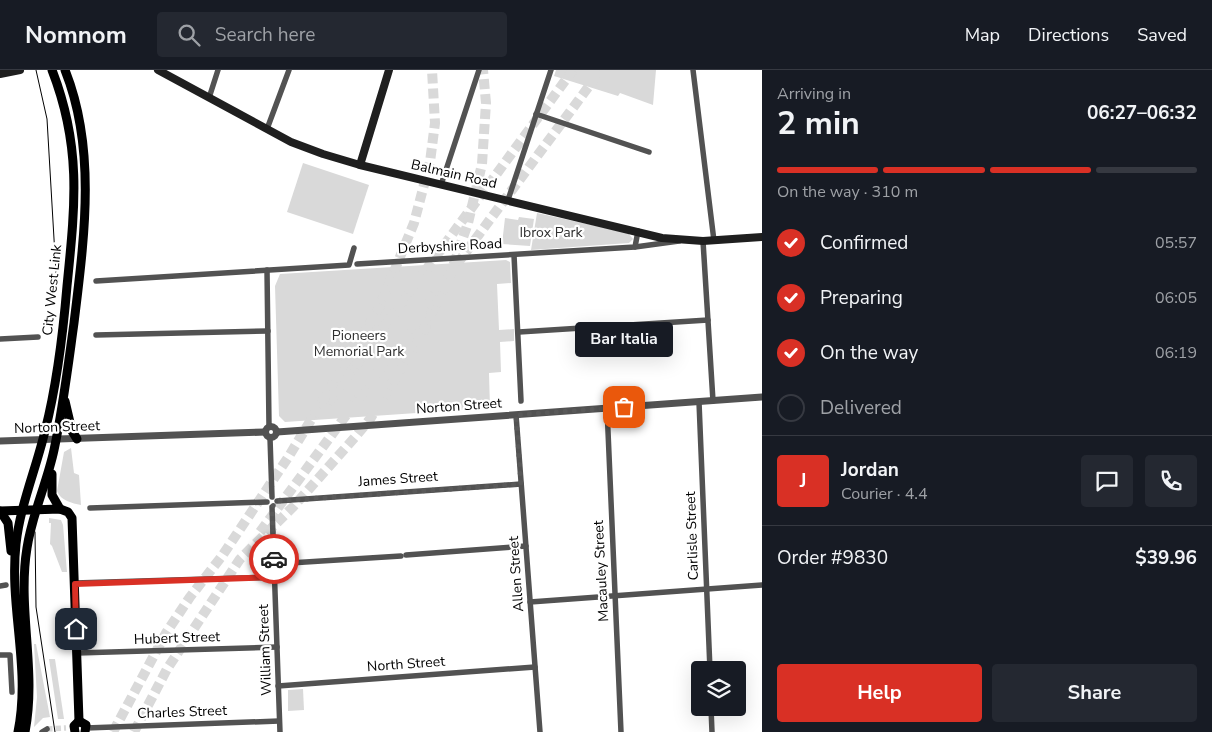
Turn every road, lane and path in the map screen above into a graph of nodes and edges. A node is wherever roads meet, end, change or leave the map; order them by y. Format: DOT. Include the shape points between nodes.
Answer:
graph roads {
  1 [pos="20,70"];
  2 [pos="52,70"];
  3 [pos="65,70"];
  4 [pos="158,70"];
  5 [pos="218,70"];
  6 [pos="289,70"];
  7 [pos="389,70"];
  8 [pos="479,70"];
  9 [pos="551,70"];
  10 [pos="693,70"];
  11 [pos="0,74"];
  12 [pos="209,98"];
  13 [pos="536,114"];
  14 [pos="267,129"];
  15 [pos="649,152"];
  16 [pos="360,165"];
  17 [pos="441,185"];
  18 [pos="508,200"];
  19 [pos="638,231"];
  20 [pos="762,237"];
  21 [pos="681,240"];
  22 [pos="703,241"];
  23 [pos="714,241"];
  24 [pos="635,247"];
  25 [pos="354,248"];
  26 [pos="514,255"];
  27 [pos="357,264"];
  28 [pos="267,270"];
  29 [pos="96,281"];
  30 [pos="708,320"];
  31 [pos="268,331"];
  32 [pos="519,332"];
  33 [pos="96,335"];
  34 [pos="38,338"];
  35 [pos="0,339"];
  36 [pos="64,397"];
  37 [pos="762,397"];
  38 [pos="521,401"];
  39 [pos="713,401"];
  40 [pos="699,402"];
  41 [pos="607,408"];
  42 [pos="516,415"];
  43 [pos="268,432"];
  44 [pos="76,439"];
  45 [pos="43,440"];
  46 [pos="56,440"];
  47 [pos="0,442"];
  48 [pos="50,466"];
  49 [pos="521,484"];
  50 [pos="274,499"];
  51 [pos="267,502"];
  52 [pos="272,507"];
  53 [pos="90,508"];
  54 [pos="60,509"];
  55 [pos="22,510"];
  56 [pos="36,510"];
  57 [pos="0,511"];
  58 [pos="526,546"];
  59 [pos="15,561"];
  60 [pos="274,564"];
  61 [pos="275,577"];
  62 [pos="75,584"];
  63 [pos="762,585"];
  64 [pos="706,589"];
  65 [pos="615,596"];
  66 [pos="530,602"];
  67 [pos="277,647"];
  68 [pos="77,652"];
  69 [pos="0,655"];
  70 [pos="710,661"];
  71 [pos="535,667"];
  72 [pos="278,686"];
  73 [pos="12,692"];
  74 [pos="711,716"];
  75 [pos="279,721"];
  76 [pos="73,727"];
  77 [pos="86,730"];
  78 [pos="18,732"];
  79 [pos="26,732"];
  80 [pos="280,732"];
  81 [pos="540,732"];
  82 [pos="621,732"];
  83 [pos="712,732"];
  1 -- 11 [label="main road"];
  2 -- 45 [label="main road, City West Link" via="70,128 75,178 64,321"];
  3 -- 36 [label="main road, City West Link" via="80,121 86,172 78,288"];
  4 -- 12 [label="main road, Balmain Road"];
  5 -- 12 [label="street"];
  6 -- 14 [label="street"];
  7 -- 16 [label="main road"];
  8 -- 17 [label="street"];
  9 -- 13 [label="street"];
  10 -- 23 [label="street"];
  12 -- 14 [label="main road, Balmain Road"];
  13 -- 15 [label="street"];
  13 -- 18 [label="street"];
  14 -- 16 [label="main road, Balmain Road" via="300,146"];
  16 -- 17 [label="main road, Balmain Road"];
  17 -- 18 [label="main road, Balmain Road"];
  18 -- 19 [label="main road, Balmain Road"];
  19 -- 21 [label="main road, Balmain Road"];
  19 -- 24 [label="street"];
  20 -- 23 [label="main road, Balmain Road"];
  21 -- 22 [label="main road, Balmain Road"];
  21 -- 24 [label="street, Derbyshire Road"];
  22 -- 23 [label="main road, Balmain Road"];
  22 -- 30 [label="street"];
  24 -- 26 [label="street, Derbyshire Road"];
  25 -- 28 [label="street" via="349,264"];
  26 -- 27 [label="street, Derbyshire Road"];
  26 -- 32 [label="street"];
  28 -- 29 [label="street"];
  28 -- 31 [label="street"];
  30 -- 32 [label="street"];
  30 -- 39 [label="street"];
  31 -- 33 [label="street"];
  31 -- 43 [label="street"];
  32 -- 38 [label="street"];
  34 -- 35 [label="street"];
  36 -- 44 [label="main road"];
  36 -- 46 [label="main road, City West Link"];
  37 -- 39 [label="street, Norton Street"];
  39 -- 40 [label="street, Norton Street"];
  40 -- 41 [label="street, Norton Street"];
  40 -- 64 [label="street, Carlisle Street"];
  41 -- 42 [label="street, Norton Street"];
  41 -- 65 [label="street, Macauley Street"];
  42 -- 43 [label="street, Norton Street" via="277,432 275,428"];
  42 -- 49 [label="street, Allen Street"];
  43 -- 44 [label="street, Norton Street"];
  43 -- 50 [label="street"];
  44 -- 46 [label="street, Norton Street"];
  45 -- 46 [label="street, Norton Street"];
  45 -- 47 [label="street, Norton Street"];
  45 -- 55 [label="main road, City West Link"];
  46 -- 48 [label="main road, City West Link"];
  48 -- 54 [label="main road" via="52,495"];
  48 -- 56 [label="main road, City West Link"];
  49 -- 50 [label="street, James Street"];
  49 -- 58 [label="street, Allen Street"];
  50 -- 51 [label="street"];
  50 -- 52 [label="street"];
  51 -- 52 [label="street"];
  51 -- 53 [label="street"];
  52 -- 60 [label="street, William Street"];
  54 -- 56 [label="main road"];
  54 -- 62 [label="main road" via="70,514 72,520"];
  55 -- 56 [label="main road"];
  55 -- 57 [label="main road"];
  55 -- 59 [label="main road, City West Link"];
  56 -- 79 [label="main road, City West Link" via="24,570 31,673"];
  57 -- 59 [label="main road" via="8,523 10,548"];
  58 -- 60 [label="street"];
  58 -- 66 [label="street, Allen Street"];
  59 -- 78 [label="main road" via="24,687"];
  60 -- 61 [label="street, William Street"];
  61 -- 62 [label="street"];
  61 -- 67 [label="street, William Street"];
  62 -- 68 [label="main road"];
  63 -- 64 [label="street"];
  64 -- 65 [label="street"];
  64 -- 70 [label="street, Carlisle Street"];
  65 -- 66 [label="street"];
  65 -- 82 [label="street, Macauley Street"];
  66 -- 71 [label="street, Allen Street"];
  67 -- 68 [label="street, Hubert Street"];
  67 -- 72 [label="street, William Street"];
  68 -- 76 [label="main road"];
  69 -- 73 [label="street" via="10,655"];
  71 -- 72 [label="street, North Street"];
  71 -- 81 [label="street, Allen Street"];
  72 -- 75 [label="street, William Street"];
  74 -- 83 [label="street"];
  75 -- 77 [label="street, Charles Street"];
  75 -- 80 [label="street, William Street"];
  76 -- 77 [label="main road" via="83,722"];
}
